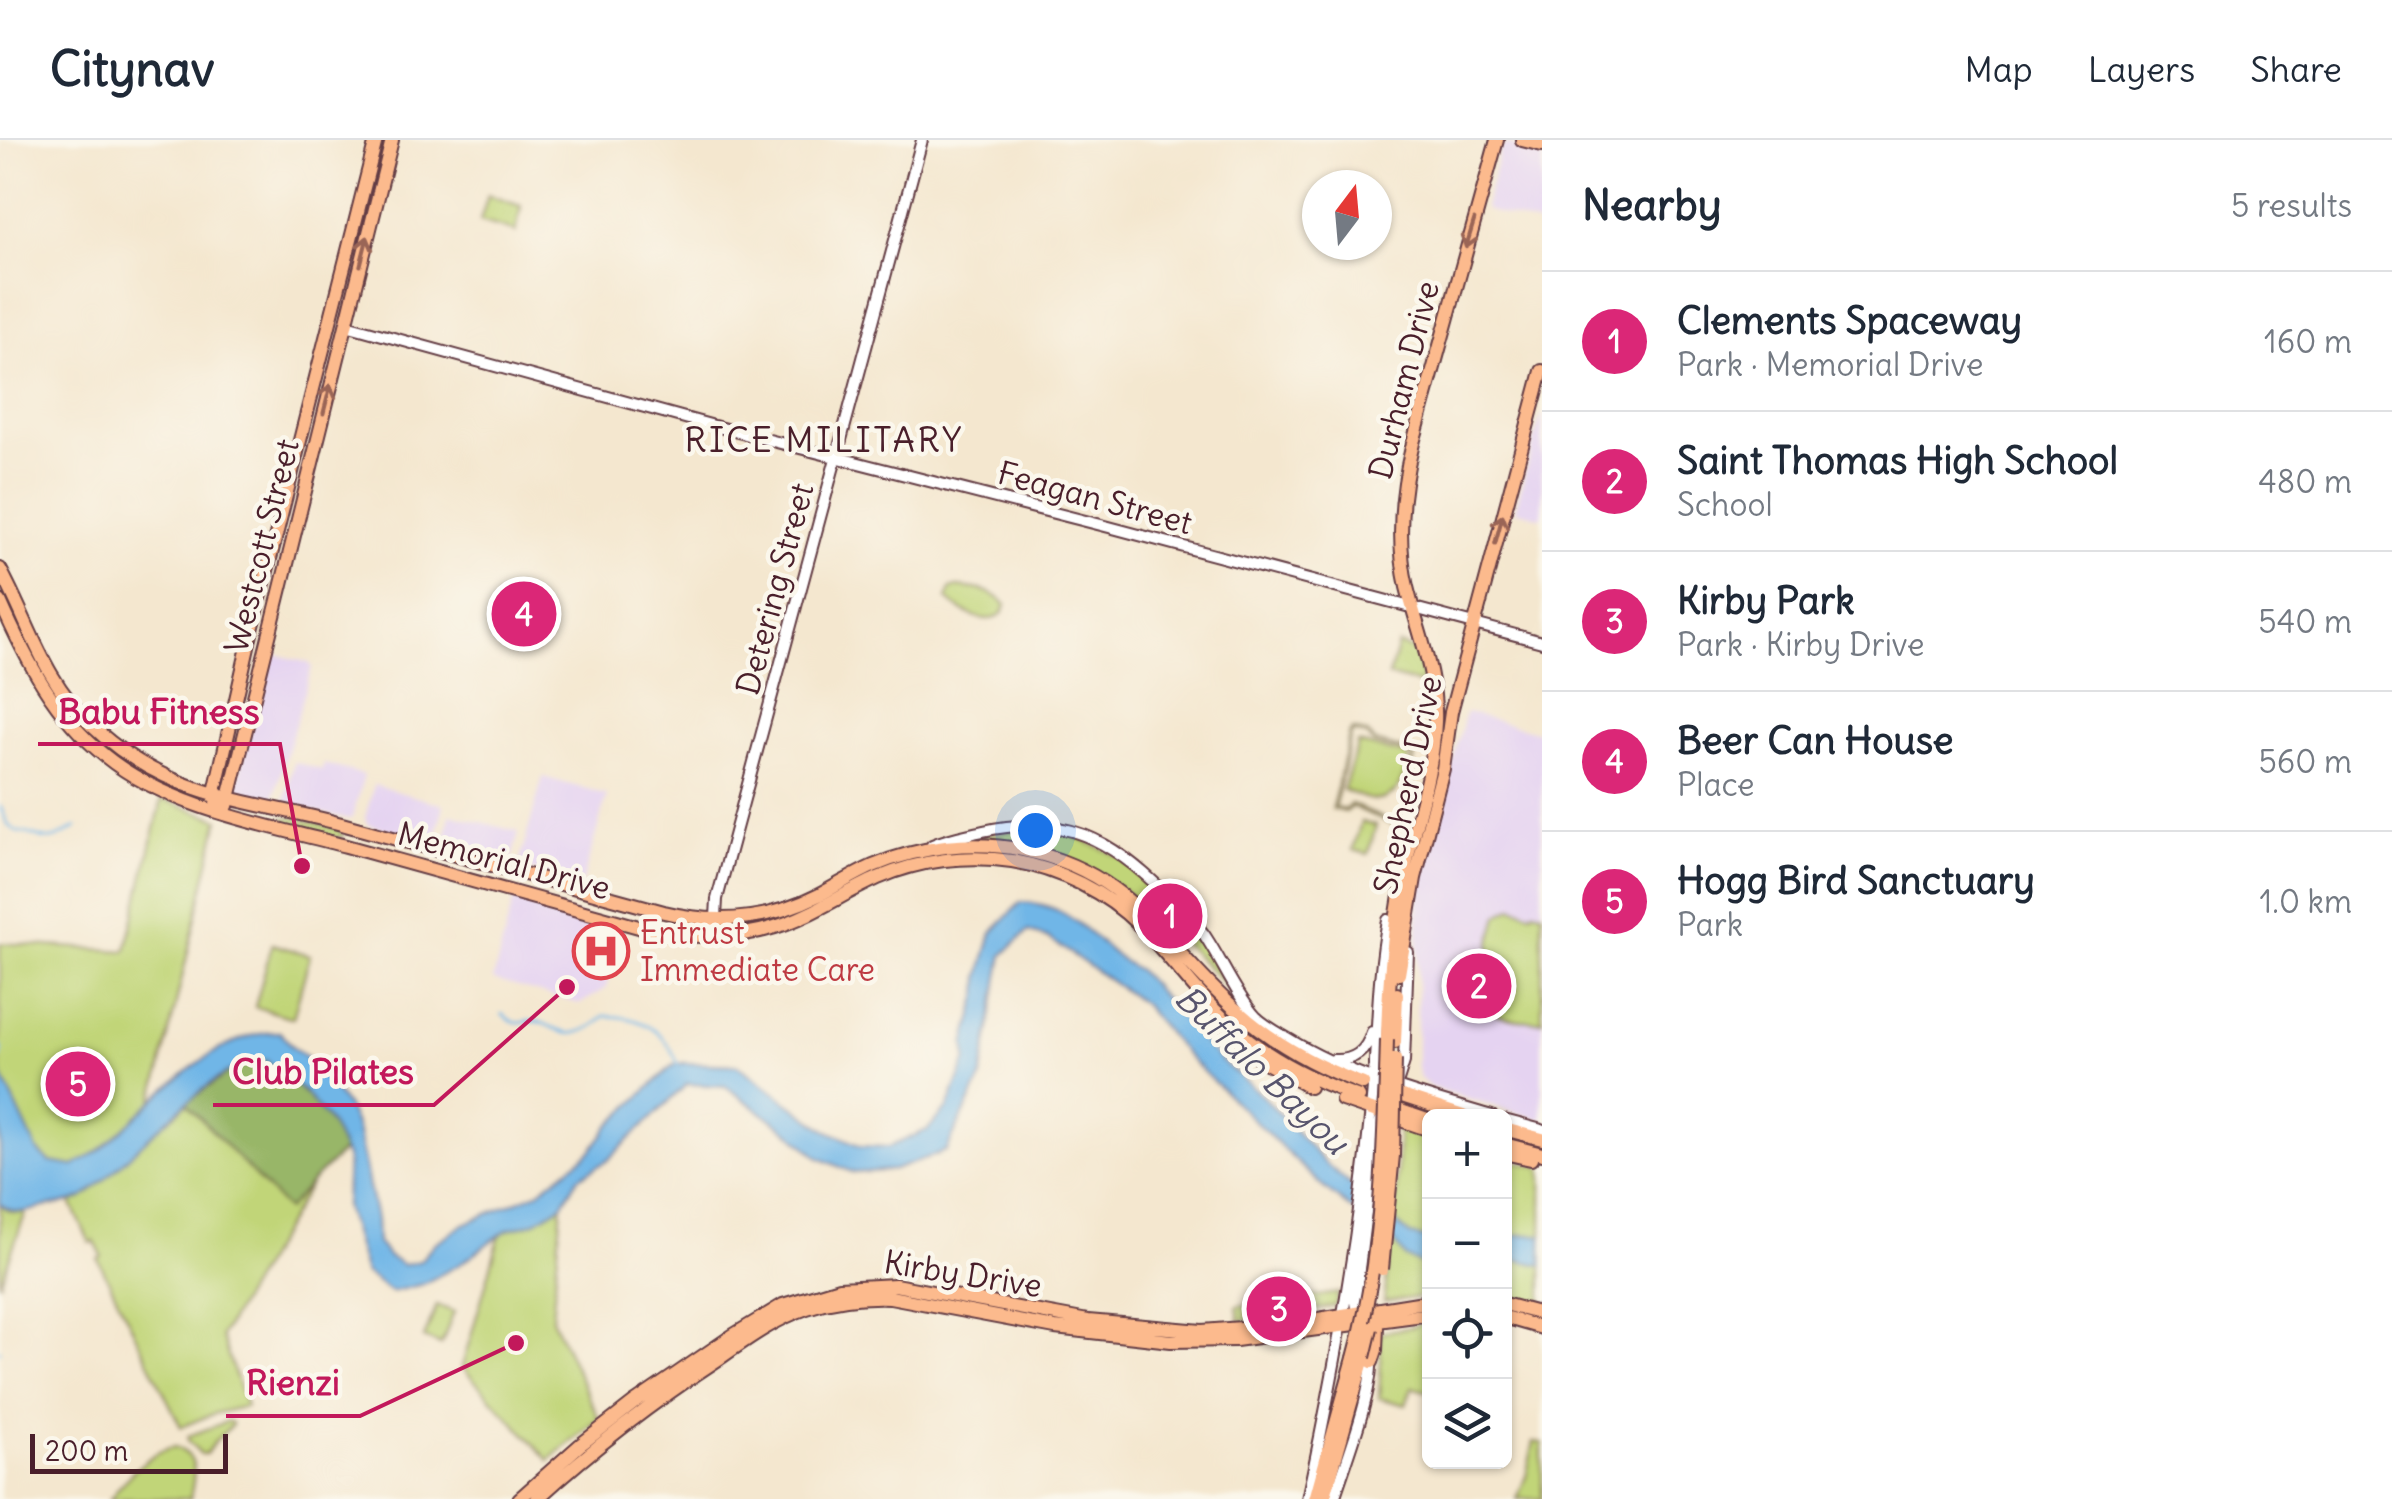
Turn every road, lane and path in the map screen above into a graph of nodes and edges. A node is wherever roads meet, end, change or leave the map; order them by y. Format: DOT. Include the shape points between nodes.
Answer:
graph roads {
  1 [pos="376,140"];
  2 [pos="392,140"];
  3 [pos="922,140"];
  4 [pos="1497,140"];
  5 [pos="1522,140"];
  6 [pos="1542,146"];
  7 [pos="330,322"];
  8 [pos="346,325"];
  9 [pos="1542,371"];
  10 [pos="836,457"];
  11 [pos="0,569"];
  12 [pos="7,606"];
  13 [pos="1412,607"];
  14 [pos="1474,624"];
  15 [pos="1542,642"];
  16 [pos="42,686"];
  17 [pos="1434,696"];
  18 [pos="76,708"];
  19 [pos="240,716"];
  20 [pos="223,803"];
  21 [pos="1416,849"];
  22 [pos="919,852"];
  23 [pos="1405,903"];
  24 [pos="715,920"];
  25 [pos="1388,920"];
  26 [pos="715,936"];
  27 [pos="1408,946"];
  28 [pos="1176,947"];
  29 [pos="1376,1017"];
  30 [pos="1256,1018"];
  31 [pos="1324,1059"];
  32 [pos="1404,1062"];
  33 [pos="1398,1091"];
  34 [pos="1370,1097"];
  35 [pos="1433,1098"];
  36 [pos="1445,1109"];
  37 [pos="1469,1109"];
  38 [pos="1398,1110"];
  39 [pos="1422,1118"];
  40 [pos="1512,1122"];
  41 [pos="1422,1126"];
  42 [pos="1542,1130"];
  43 [pos="1512,1131"];
  44 [pos="1542,1140"];
  45 [pos="1512,1146"];
  46 [pos="1542,1154"];
  47 [pos="1512,1156"];
  48 [pos="1542,1162"];
  49 [pos="1422,1304"];
  50 [pos="1512,1306"];
  51 [pos="1542,1314"];
  52 [pos="1422,1315"];
  53 [pos="1351,1319"];
  54 [pos="1512,1319"];
  55 [pos="768,1320"];
  56 [pos="1382,1322"];
  57 [pos="1542,1328"];
  58 [pos="1363,1359"];
  59 [pos="519,1499"];
  60 [pos="538,1499"];
  61 [pos="1307,1499"];
  62 [pos="1315,1499"];
  63 [pos="1324,1499"];
  64 [pos="1334,1499"];
  1 -- 7 [label="main road, Westcott Street"];
  8 -- 2 [label="main road, Westcott Street, one-way"];
  3 -- 10 [label="street, Detering Street"];
  4 -- 13 [label="main road, Durham Drive, one-way" via="1406,470 1400,536"];
  5 -- 6 [label="main road"];
  7 -- 8 [label="main road"];
  7 -- 19 [label="main road, Westcott Street"];
  8 -- 10 [label="street, Feagan Street"];
  19 -- 8 [label="main road, Westcott Street, one-way"];
  14 -- 9 [label="main road, Shepherd Drive, one-way"];
  10 -- 13 [label="street, Feagan Street"];
  10 -- 24 [label="street, Detering Street"];
  11 -- 12 [label="main road, Memorial Drive"];
  12 -- 16 [label="main road, Memorial Drive"];
  12 -- 18 [label="main road, Memorial Drive"];
  13 -- 14 [label="street, Feagan Street"];
  13 -- 17 [label="main road, Durham Drive"];
  14 -- 15 [label="street, Feagan Street"];
  14 -- 21 [label="main road, Shepherd Drive" via="1450,712 1443,770"];
  16 -- 18 [label="main road"];
  16 -- 20 [label="main road, Memorial Drive" via="81,734 130,774 184,800"];
  17 -- 21 [label="main road, Shepherd Drive"];
  18 -- 20 [label="main road, Memorial Drive" via="137,762"];
  19 -- 20 [label="main road, Westcott Street"];
  20 -- 24 [label="main road, Memorial Drive" via="324,819 664,912"];
  20 -- 26 [label="main road, Memorial Drive" via="646,929"];
  21 -- 23 [label="main road, Shepherd Drive"];
  22 -- 24 [label="main road, Memorial Drive" via="791,906"];
  22 -- 28 [label="main road, Memorial Drive" via="980,846 1044,855 1120,892"];
  22 -- 30 [label="street, Memorial Drive" via="944,840 1032,824 1112,848 1198,927"];
  23 -- 25 [label="main road"];
  23 -- 27 [label="main road"];
  23 -- 58 [label="main road, Shepherd Drive, bridge" via="1390,972 1383,1221"];
  24 -- 26 [label="street, Detering Street"];
  25 -- 29 [label="street"];
  26 -- 34 [label="main road, Memorial Drive" via="776,927 900,870 968,858 1016,862 1065,876 1122,910 1237,1042 1287,1076 1336,1098"];
  27 -- 32 [label="street"];
  28 -- 30 [label="main road"];
  28 -- 34 [label="main road, Memorial Drive" via="1273,1040"];
  29 -- 31 [label="street" via="1363,1051 1347,1060"];
  29 -- 34 [label="street"];
  30 -- 31 [label="street, Memorial Drive"];
  31 -- 34 [label="street, Memorial Drive"];
  32 -- 33 [label="street"];
  32 -- 35 [label="street" via="1411,1082"];
  33 -- 34 [label="street"];
  33 -- 34 [label="street"];
  33 -- 34 [label="street" via="1381,1089"];
  33 -- 35 [label="street"];
  33 -- 36 [label="main road"];
  34 -- 41 [label="main road"];
  34 -- 53 [label="street" via="1371,1144"];
  35 -- 37 [label="street"];
  38 -- 39 [label="main road"];
  40 -- 42 [label="street"];
  43 -- 44 [label="main road"];
  45 -- 46 [label="main road"];
  47 -- 48 [label="main road"];
  49 -- 53 [label="main road"];
  50 -- 51 [label="main road"];
  52 -- 56 [label="main road"];
  53 -- 55 [label="main road, Kirby Drive" via="1236,1340 1171,1341 865,1296"];
  53 -- 56 [label="main road"];
  53 -- 58 [label="street"];
  53 -- 61 [label="street"];
  54 -- 57 [label="main road"];
  55 -- 59 [label="main road, Kirby Drive" via="634,1403"];
  55 -- 60 [label="main road, Kirby Drive"];
  56 -- 58 [label="main road" via="1375,1328 1376,1350"];
  58 -- 62 [label="main road"];
  58 -- 63 [label="main road"];
  58 -- 64 [label="street" via="1362,1409"];
}
